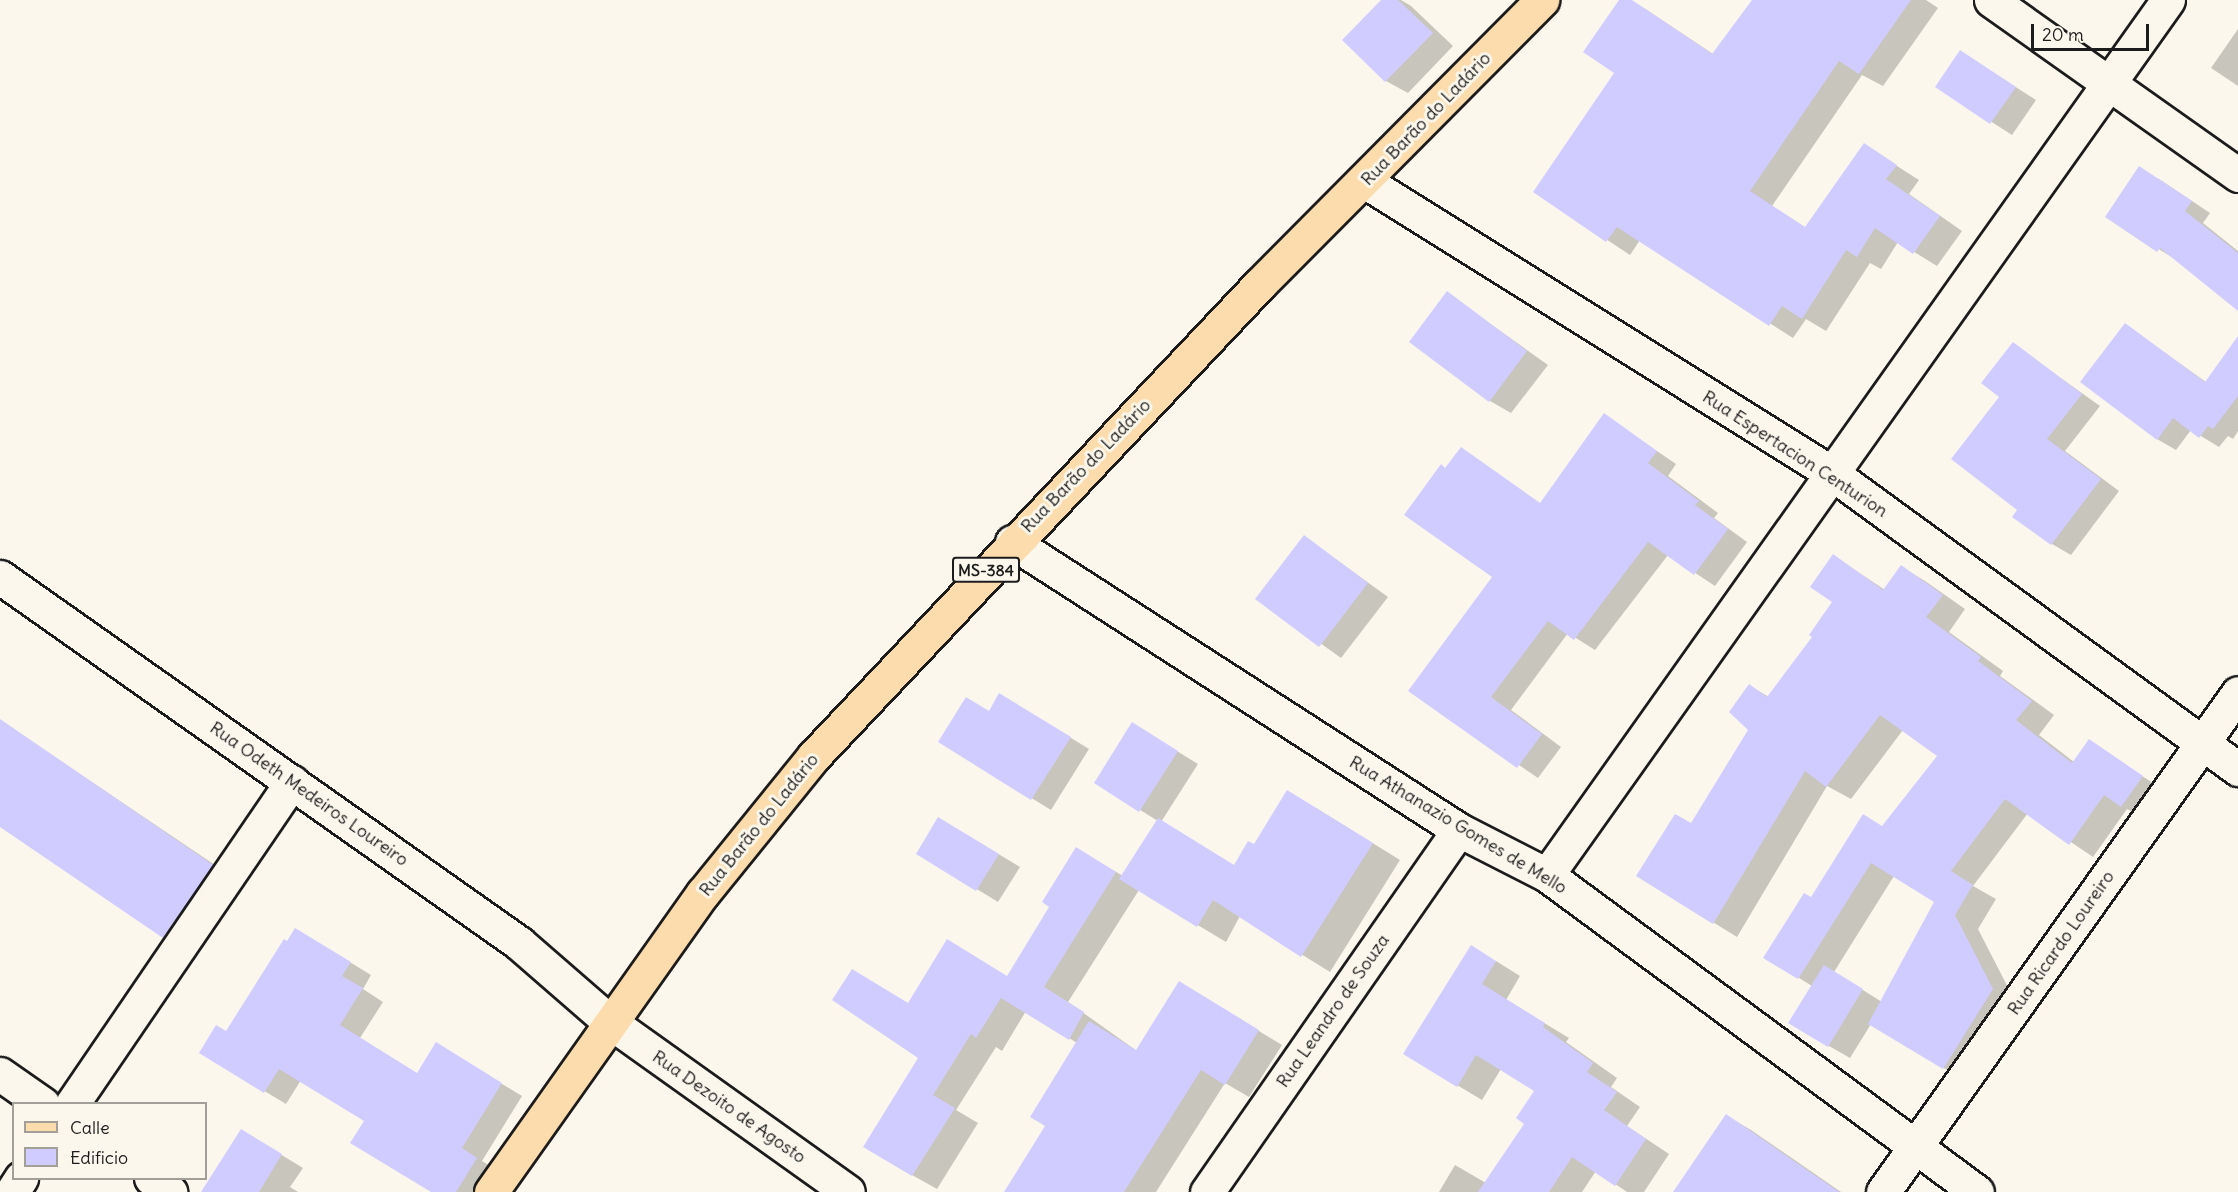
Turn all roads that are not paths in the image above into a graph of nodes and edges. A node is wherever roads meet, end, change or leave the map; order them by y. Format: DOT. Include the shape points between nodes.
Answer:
graph roads {
  1 [pos="1542,0"];
  2 [pos="1991,0"];
  3 [pos="2168,0"];
  4 [pos="2110,85"];
  5 [pos="2238,175"];
  6 [pos="1366,182"];
  7 [pos="1830,472"];
  8 [pos="1012,542"];
  9 [pos="0,577"];
  10 [pos="2238,693"];
  11 [pos="2202,744"];
  12 [pos="2238,769"];
  13 [pos="292,782"];
  14 [pos="1459,830"];
  15 [pos="1546,875"];
  16 [pos="610,1022"];
  17 [pos="0,1074"];
  18 [pos="40,1102"];
  19 [pos="73,1102"];
  20 [pos="1916,1148"];
  21 [pos="152,1180"];
  22 [pos="170,1192"];
  23 [pos="491,1192"];
  24 [pos="848,1192"];
  25 [pos="1207,1192"];
  26 [pos="1883,1192"];
  27 [pos="1977,1192"];
  1 -- 6 [label="main road, Rua Barão do Ladário / MS-384"];
  2 -- 4 [label="street"];
  3 -- 4 [label="street"];
  4 -- 5 [label="street"];
  4 -- 7 [label="street"];
  6 -- 7 [label="street, Rua Espertacion Centurion"];
  6 -- 8 [label="main road, Rua Barão do Ladário / MS-384" via="1259,285"];
  7 -- 11 [label="street, Rua Espertacion Centurion"];
  7 -- 15 [label="street"];
  8 -- 14 [label="street, Rua Athanazio Gomes de Mello"];
  8 -- 16 [label="main road, Rua Barão do Ladário / MS-384" via="814,756 703,893"];
  9 -- 13 [label="street, Rua Odeth Medeiros Loureiro"];
  10 -- 11 [label="street, Rua Ricardo Loureiro"];
  11 -- 12 [label="street, Rua Espertacion Centurion"];
  11 -- 20 [label="street, Rua Ricardo Loureiro"];
  13 -- 16 [label="street, Rua Odeth Medeiros Loureiro" via="519,943"];
  13 -- 19 [label="street"];
  14 -- 15 [label="street, Rua Athanazio Gomes de Mello"];
  14 -- 25 [label="street, Rua Leandro de Souza"];
  15 -- 20 [label="street, Rua Athanazio Gomes de Mello"];
  16 -- 23 [label="main road, Rua Barão do Ladário / MS-384"];
  16 -- 24 [label="street, Rua Dezoito de Agosto"];
  17 -- 18 [label="street"];
  20 -- 26 [label="street, Rua Ricardo Loureiro"];
  20 -- 27 [label="street, Rua Athanazio Gomes de Mello"];
  21 -- 22 [label="street"];
}
